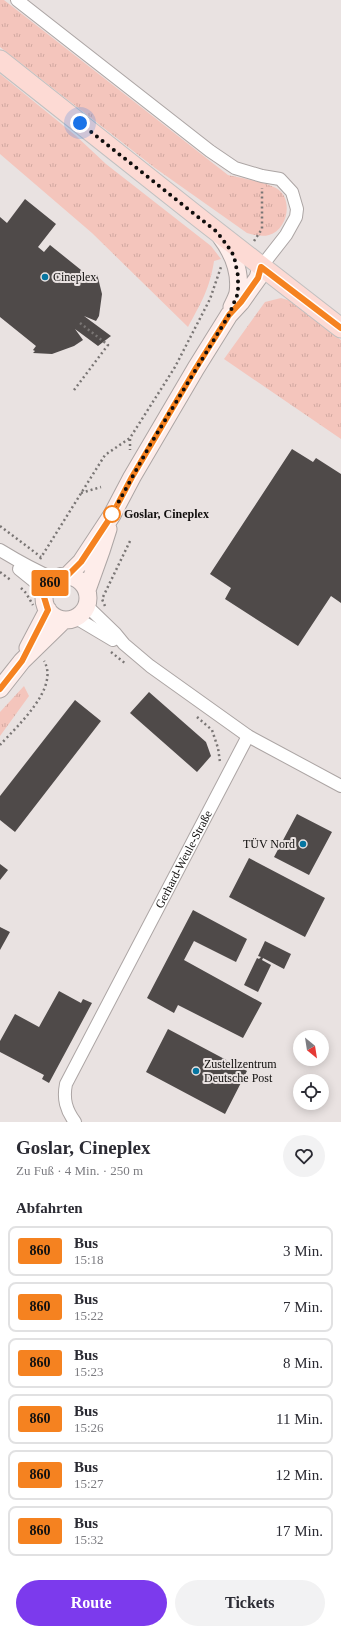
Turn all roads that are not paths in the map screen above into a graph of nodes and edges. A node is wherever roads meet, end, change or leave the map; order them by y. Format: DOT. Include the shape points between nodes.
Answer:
graph roads {
  1 [pos="16,0"];
  2 [pos="0,60"];
  3 [pos="240,259"];
  4 [pos="261,267"];
  5 [pos="238,293"];
  6 [pos="229,315"];
  7 [pos="341,328"];
  8 [pos="112,515"];
  9 [pos="1,551"];
  10 [pos="56,582"];
  11 [pos="78,608"];
  12 [pos="40,610"];
  13 [pos="124,644"];
  14 [pos="27,656"];
  15 [pos="0,689"];
  16 [pos="248,736"];
  17 [pos="341,786"];
  18 [pos="75,1122"];
  1 -- 4 [label="street" via="210,151 236,168 280,179 287,185 297,209 296,217"];
  2 -- 3 [label="main road" via="217,232"];
  3 -- 4 [label="main road"];
  3 -- 5 [label="street"];
  4 -- 5 [label="street" via="248,278"];
  4 -- 6 [label="street" via="258,278"];
  4 -- 7 [label="main road"];
  5 -- 6 [label="street"];
  6 -- 8 [label="street" via="150,445"];
  8 -- 10 [label="street" via="81,562"];
  8 -- 11 [label="street" via="94,571"];
  9 -- 10 [label="street"];
  9 -- 10 [label="street" via="15,566"];
  10 -- 11 [label="street" via="79,580"];
  10 -- 12 [label="street" via="44,597"];
  11 -- 12 [label="street" via="58,618"];
  11 -- 13 [label="street" via="106,626"];
  11 -- 13 [label="street" via="110,639"];
  11 -- 14 [label="street"];
  12 -- 14 [label="street"];
  13 -- 16 [label="street" via="150,666"];
  14 -- 15 [label="street"];
  16 -- 17 [label="street"];
  16 -- 18 [label="street, Gerhard-Weule-Straße" via="66,1084 66,1108"];
}
